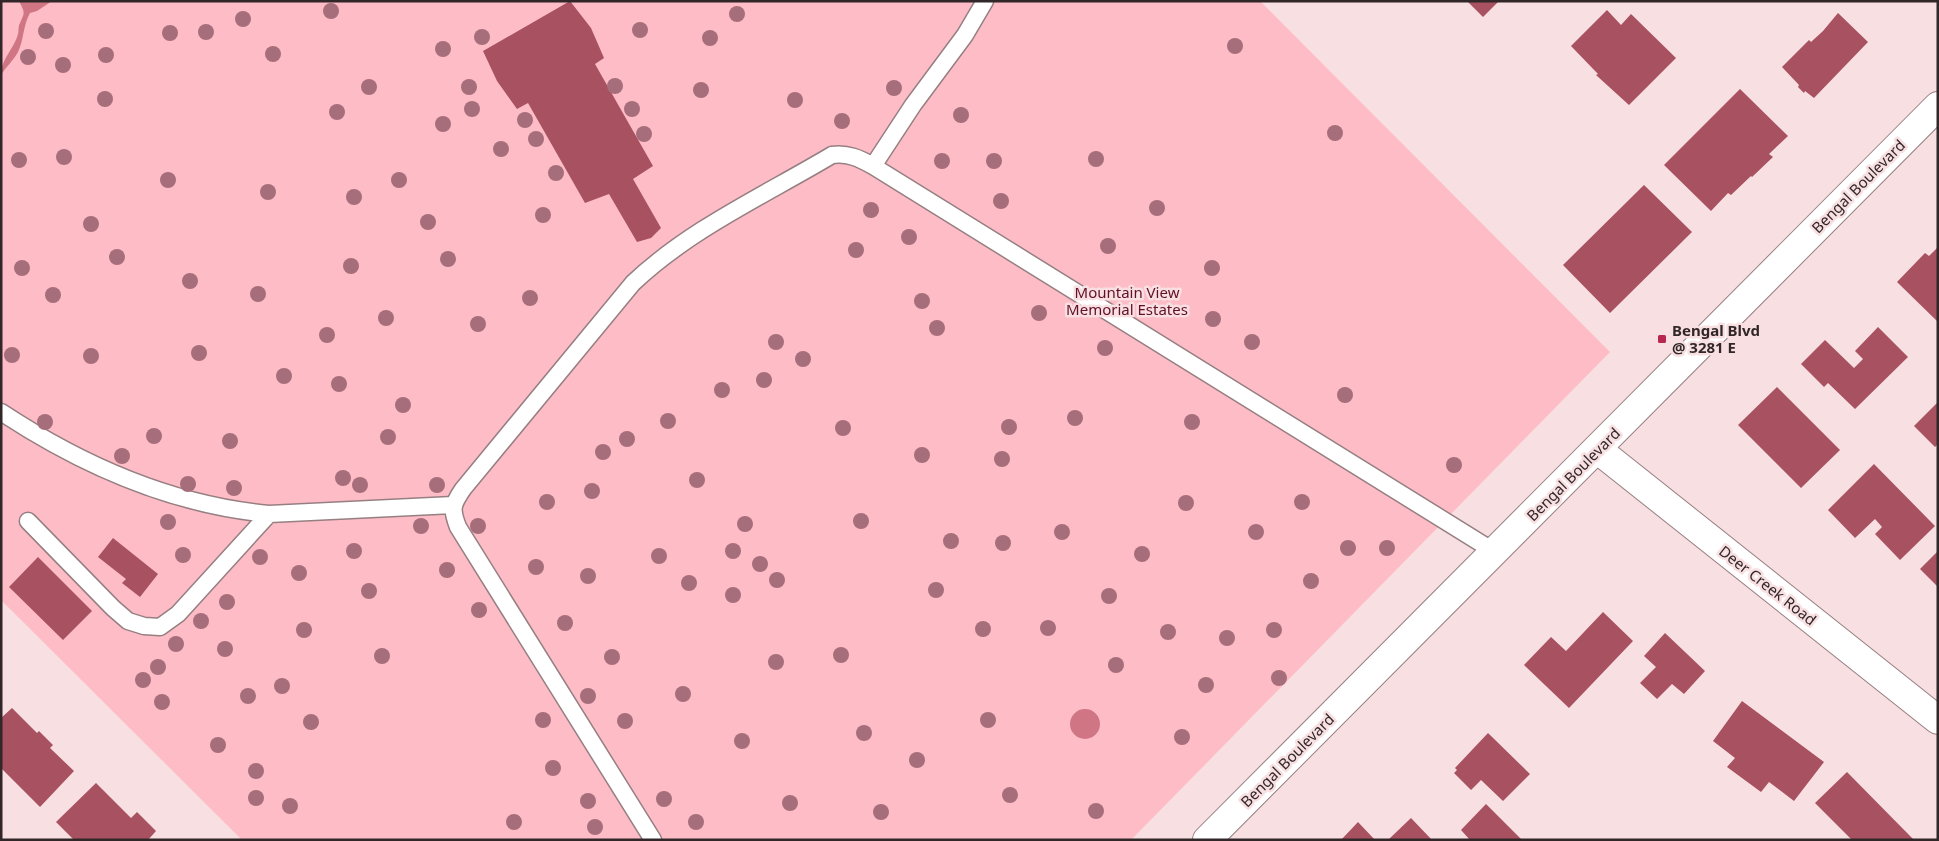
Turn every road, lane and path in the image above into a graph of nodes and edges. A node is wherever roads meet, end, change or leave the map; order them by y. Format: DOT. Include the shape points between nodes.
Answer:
graph roads {
  1 [pos="985,1"];
  2 [pos="1937,109"];
  3 [pos="872,166"];
  4 [pos="1,412"];
  5 [pos="1597,449"];
  6 [pos="453,505"];
  7 [pos="269,514"];
  8 [pos="28,521"];
  9 [pos="1495,552"];
  10 [pos="1938,720"];
  11 [pos="653,840"];
  12 [pos="1207,840"];
  1 -- 3 [label="lane" via="965,35"];
  2 -- 5 [label="main road, Bengal Boulevard"];
  3 -- 6 [label="lane" via="844,154 832,156 654,263 627,291"];
  3 -- 9 [label="lane"];
  4 -- 7 [label="lane" via="52,443 117,476 194,502"];
  5 -- 9 [label="main road, Bengal Boulevard"];
  5 -- 10 [label="main road, Deer Creek Road"];
  6 -- 7 [label="lane"];
  6 -- 11 [label="lane" via="458,527"];
  7 -- 8 [label="lane" via="178,614 160,627 128,621"];
  9 -- 12 [label="main road, Bengal Boulevard"];
}
